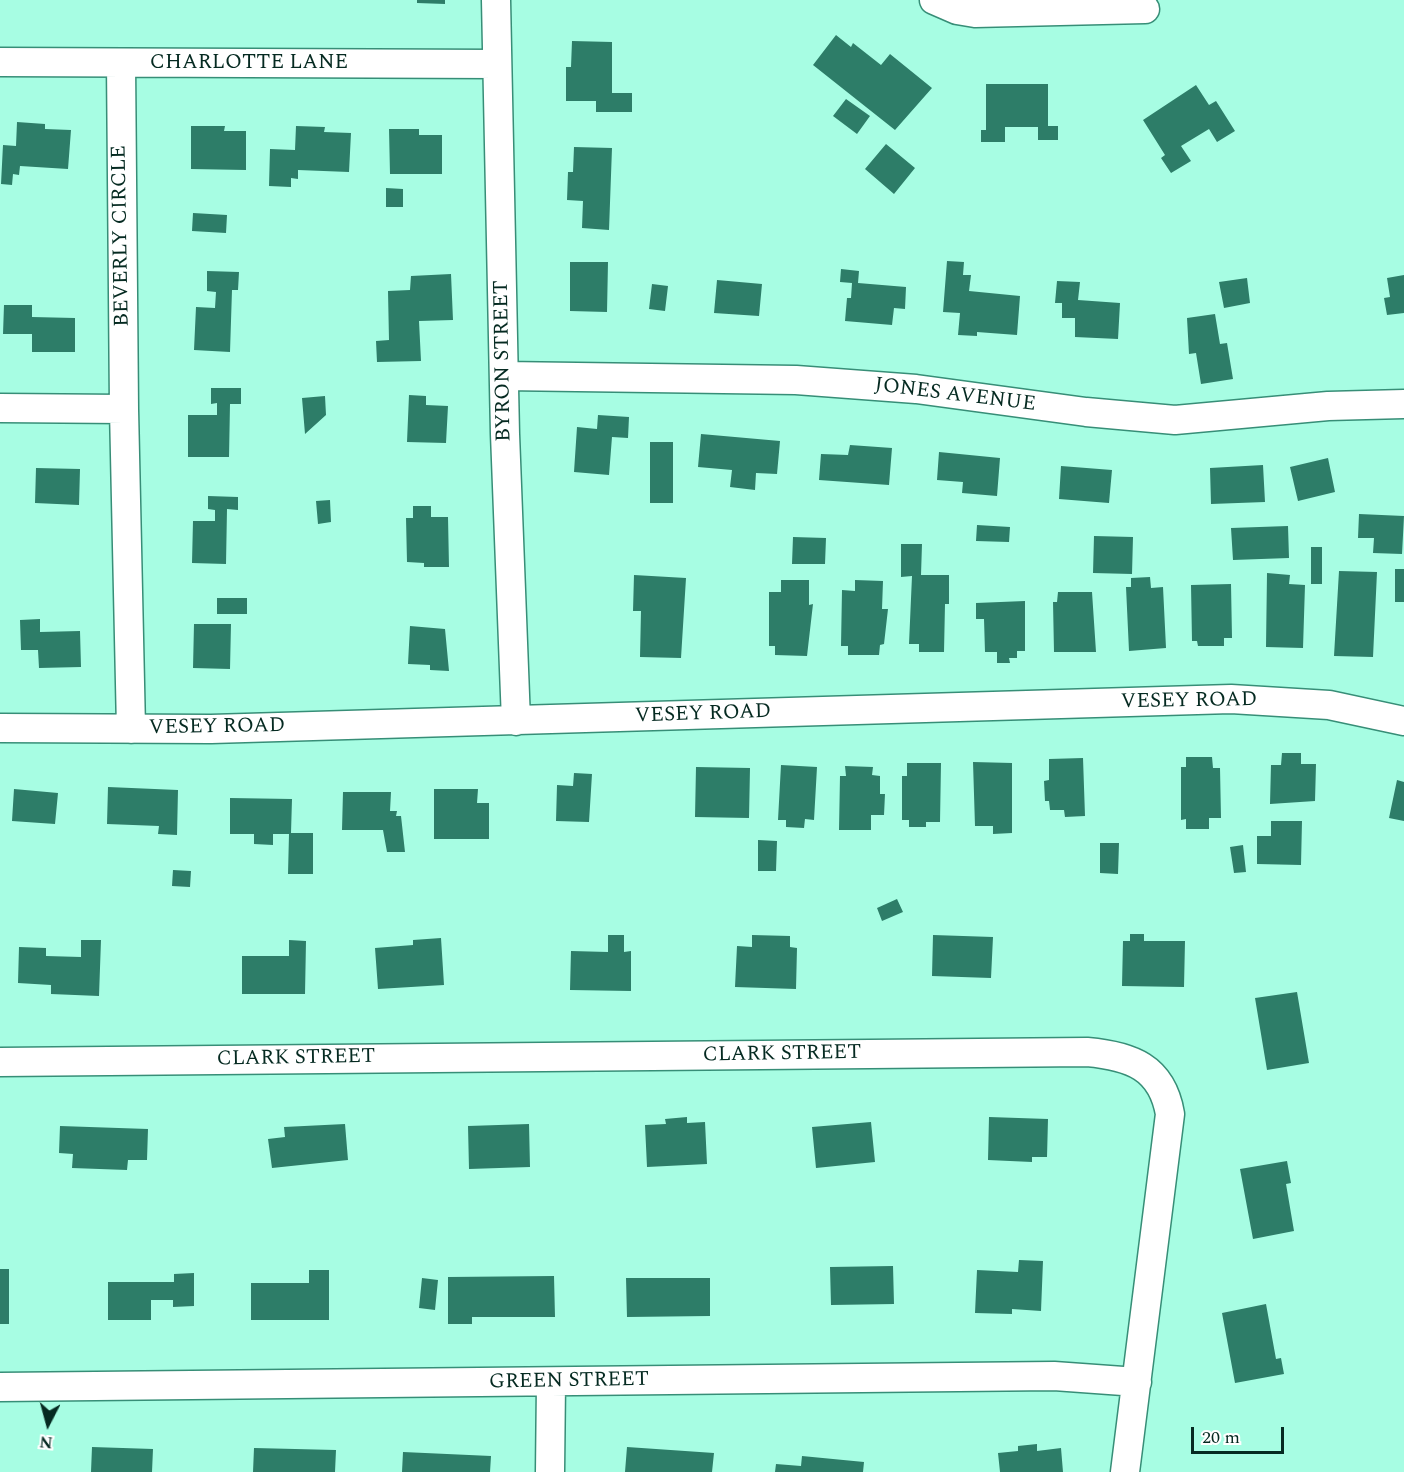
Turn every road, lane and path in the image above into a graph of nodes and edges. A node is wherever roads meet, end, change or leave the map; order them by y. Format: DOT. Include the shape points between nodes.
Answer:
graph roads {
  1 [pos="496,0"];
  2 [pos="934,0"];
  3 [pos="1145,9"];
  4 [pos="0,62"];
  5 [pos="121,63"];
  6 [pos="497,64"];
  7 [pos="504,376"];
  8 [pos="1404,404"];
  9 [pos="0,408"];
  10 [pos="124,409"];
  11 [pos="516,721"];
  12 [pos="1404,721"];
  13 [pos="0,728"];
  14 [pos="131,729"];
  15 [pos="0,1062"];
  16 [pos="1137,1382"];
  17 [pos="551,1383"];
  18 [pos="0,1387"];
  19 [pos="550,1472"];
  20 [pos="1125,1472"];
  1 -- 6 [label="street, BYRON STREET"];
  2 -- 3 [label="street" via="975,13"];
  4 -- 5 [label="street, CHARLOTTE LANE"];
  5 -- 6 [label="street, CHARLOTTE LANE"];
  5 -- 10 [label="street, BEVERLY CIRCLE"];
  6 -- 7 [label="street, BYRON STREET"];
  7 -- 8 [label="street, JONES AVENUE" via="796,380 916,389 1175,420 1328,406"];
  7 -- 11 [label="street, BYRON STREET"];
  9 -- 10 [label="street"];
  10 -- 14 [label="street, BEVERLY CIRCLE"];
  11 -- 12 [label="street, VESEY ROAD" via="1231,699 1329,705"];
  11 -- 14 [label="street, VESEY ROAD"];
  13 -- 14 [label="street, VESEY ROAD"];
  15 -- 16 [label="street, CLARK STREET" via="1075,1052 1122,1057 1160,1082 1170,1114"];
  16 -- 17 [label="street, GREEN STREET" via="1054,1376"];
  16 -- 20 [label="street, CLARK STREET"];
  17 -- 18 [label="street, GREEN STREET"];
  17 -- 19 [label="street"];
}
